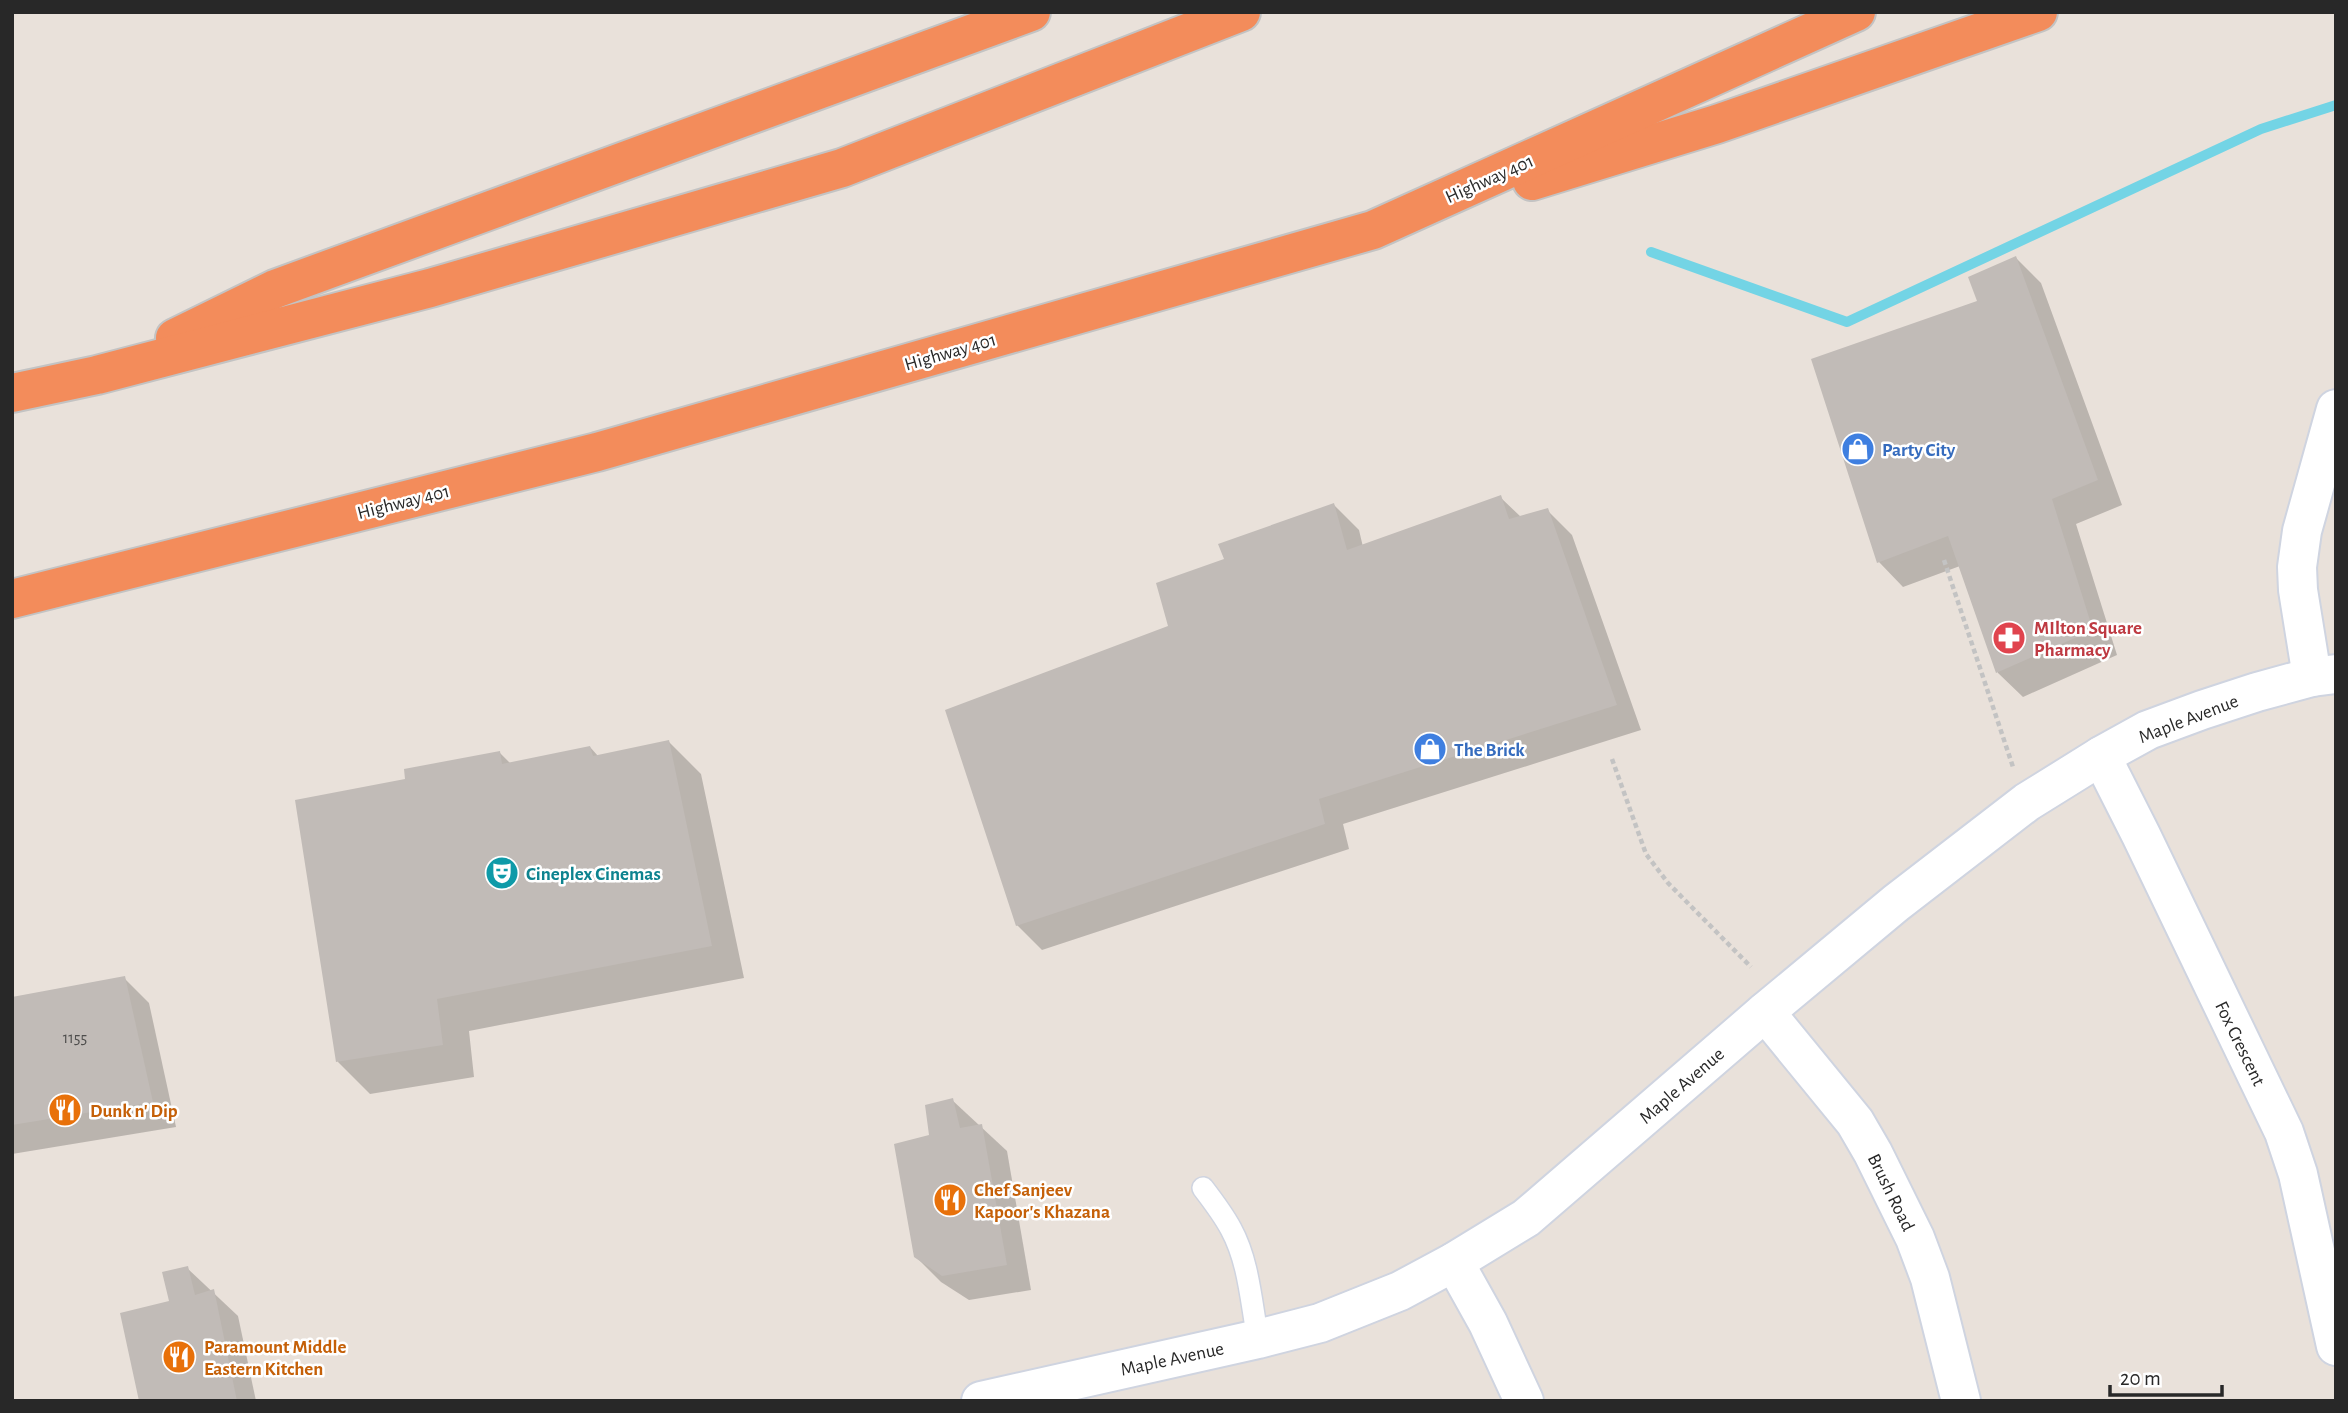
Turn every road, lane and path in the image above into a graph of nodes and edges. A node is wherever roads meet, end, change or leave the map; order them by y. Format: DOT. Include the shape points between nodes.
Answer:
graph roads {
  1 [pos="1031,12"];
  2 [pos="1241,12"];
  3 [pos="1856,12"];
  4 [pos="2038,12"];
  5 [pos="1373,230"];
  6 [pos="97,375"];
  7 [pos="12,393"];
  8 [pos="2336,409"];
  9 [pos="1944,560"];
  10 [pos="12,600"];
  11 [pos="2324,676"];
  12 [pos="2101,756"];
  13 [pos="1612,759"];
  14 [pos="2012,767"];
  15 [pos="1751,967"];
  16 [pos="1765,1012"];
  17 [pos="1203,1188"];
  18 [pos="1454,1262"];
  19 [pos="1258,1339"];
  20 [pos="2336,1346"];
  21 [pos="1090,1388"];
  22 [pos="981,1401"];
  23 [pos="1524,1401"];
  24 [pos="1961,1401"];
  1 -- 6 [label="highway" via="275,289"];
  2 -- 6 [label="highway" via="842,168 430,288"];
  3 -- 5 [label="highway, Highway 401"];
  4 -- 5 [label="highway" via="1717,124"];
  5 -- 10 [label="highway, Highway 401" via="597,452"];
  6 -- 7 [label="highway"];
  8 -- 11 [label="street" via="2302,531 2297,567 2298,590"];
  9 -- 14 [label="path"];
  11 -- 12 [label="street, Maple Avenue" via="2202,709 2148,730"];
  12 -- 16 [label="street, Maple Avenue" via="2003,820"];
  12 -- 20 [label="street, Fox Crescent" via="2284,1132 2298,1174"];
  13 -- 15 [label="path" via="1646,854 1668,883"];
  16 -- 18 [label="street, Maple Avenue" via="1526,1218"];
  16 -- 24 [label="street, Brush Road" via="1855,1122 1873,1153 1930,1278"];
  17 -- 19 [label="lane" via="1237,1241"];
  18 -- 19 [label="street, Maple Avenue" via="1359,1308"];
  18 -- 23 [label="street"];
  19 -- 21 [label="street, Maple Avenue"];
  21 -- 22 [label="street, Maple Avenue"];
}
